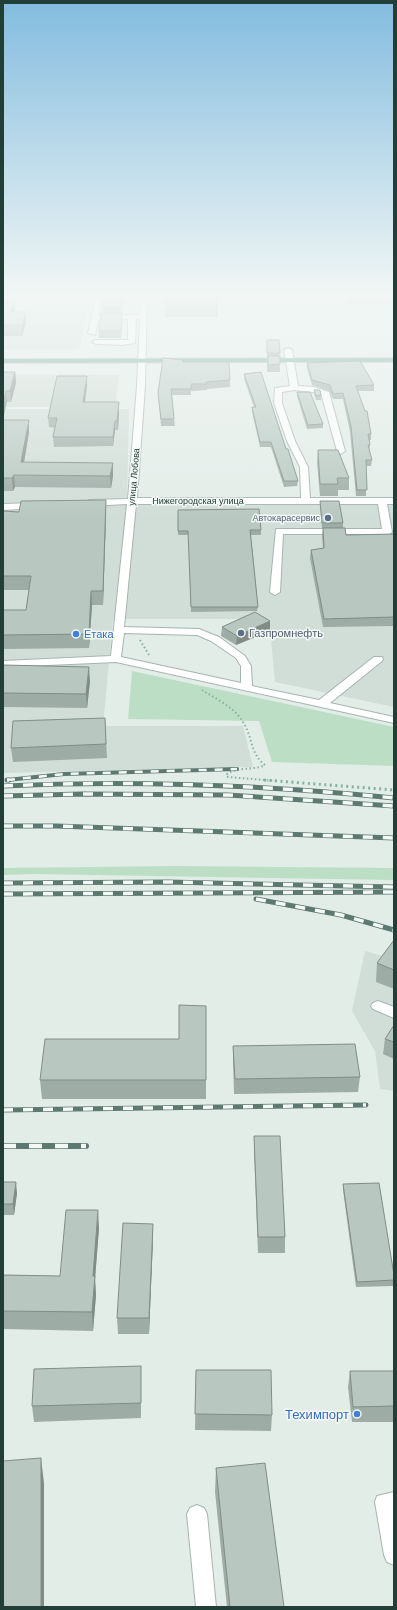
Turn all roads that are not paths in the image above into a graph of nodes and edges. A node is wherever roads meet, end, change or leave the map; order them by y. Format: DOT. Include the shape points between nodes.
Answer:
graph roads {
  1 [pos="142,370"];
  2 [pos="290,370"];
  3 [pos="294,388"];
  4 [pos="341,451"];
  5 [pos="132,501"];
  6 [pos="306,501"];
  7 [pos="382,501"];
  8 [pos="394,501"];
  9 [pos="79,503"];
  10 [pos="41,505"];
  11 [pos="3,507"];
  12 [pos="275,592"];
  13 [pos="119,630"];
  14 [pos="116,659"];
  15 [pos="378,659"];
  16 [pos="3,664"];
  17 [pos="247,688"];
  18 [pos="321,704"];
  19 [pos="394,720"];
  20 [pos="378,1006"];
  21 [pos="394,1013"];
  22 [pos="394,1501"];
  23 [pos="197,1514"];
  24 [pos="394,1555"];
  25 [pos="206,1607"];
  1 -- 5 [label="street, улица Лобова"];
  2 -- 3 [label="street"];
  3 -- 4 [label="street" via="325,392"];
  3 -- 6 [label="street" via="278,390 278,403 291,441 304,466"];
  5 -- 6 [label="street, Нижегородская улица"];
  5 -- 9 [label="street, Нижегородская улица"];
  5 -- 13 [label="street, улица Лобова"];
  6 -- 7 [label="street, Нижегородская улица"];
  7 -- 8 [label="street, Нижегородская улица"];
  7 -- 12 [label="street" via="387,532 279,531"];
  10 -- 11 [label="street"];
  13 -- 14 [label="street, улица Лобова"];
  13 -- 17 [label="street" via="199,632 215,639 240,656 246,666"];
  14 -- 16 [label="street"];
  14 -- 17 [label="street"];
  15 -- 18 [label="street"];
  17 -- 18 [label="street"];
  18 -- 19 [label="street"];
  20 -- 21 [label="street"];
  22 -- 24 [label="street" via="384,1502"];
  23 -- 25 [label="street"];
}
